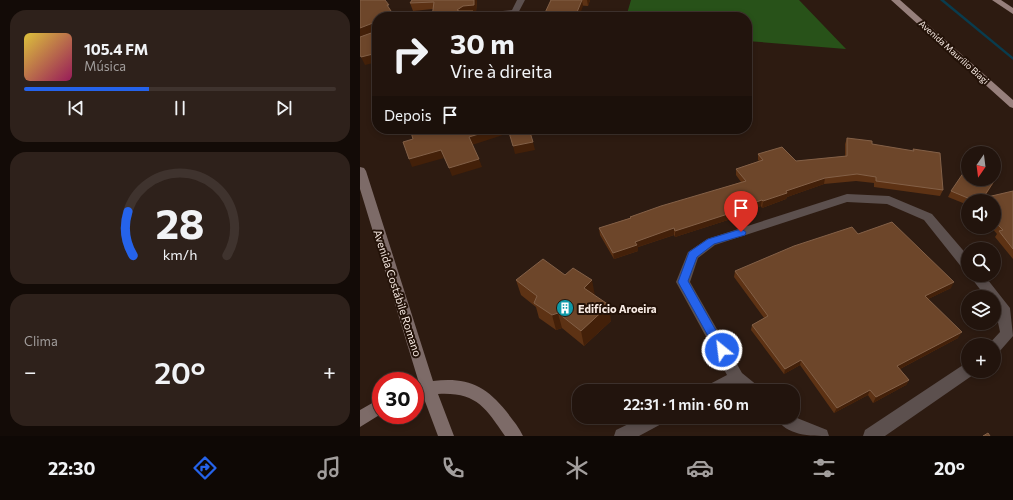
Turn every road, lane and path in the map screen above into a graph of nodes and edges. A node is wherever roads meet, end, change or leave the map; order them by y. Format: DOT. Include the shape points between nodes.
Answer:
graph roads {
  1 [pos="521,0"];
  2 [pos="895,0"];
  3 [pos="996,0"];
  4 [pos="515,12"];
  5 [pos="1013,12"];
  6 [pos="1013,105"];
  7 [pos="360,171"];
  8 [pos="961,257"];
  9 [pos="982,282"];
  10 [pos="1010,336"];
  11 [pos="1001,342"];
  12 [pos="417,372"];
  13 [pos="961,375"];
  14 [pos="737,378"];
  15 [pos="725,384"];
  16 [pos="744,384"];
  17 [pos="424,389"];
  18 [pos="424,393"];
  19 [pos="372,411"];
  20 [pos="360,419"];
  21 [pos="645,424"];
  22 [pos="793,424"];
  23 [pos="446,436"];
  24 [pos="515,436"];
  25 [pos="622,436"];
  26 [pos="821,436"];
  27 [pos="871,436"];
  1 -- 4 [label="street"];
  2 -- 6 [label="main road, Avenida Maurílio Biagi"];
  3 -- 5 [label="main road"];
  7 -- 12 [label="main road, Avenida Costábile Romano"];
  8 -- 14 [label="street" via="928,217 889,200 847,198 711,242 693,255 683,282"];
  9 -- 10 [label="street" via="1003,308"];
  10 -- 11 [label="street"];
  13 -- 27 [label="street"];
  14 -- 15 [label="street"];
  14 -- 16 [label="street"];
  17 -- 24 [label="main road" via="457,387 478,394"];
  18 -- 23 [label="main road, Avenida Costábile Romano"];
  19 -- 20 [label="main road"];
  21 -- 25 [label="street"];
  22 -- 26 [label="street"];
}
